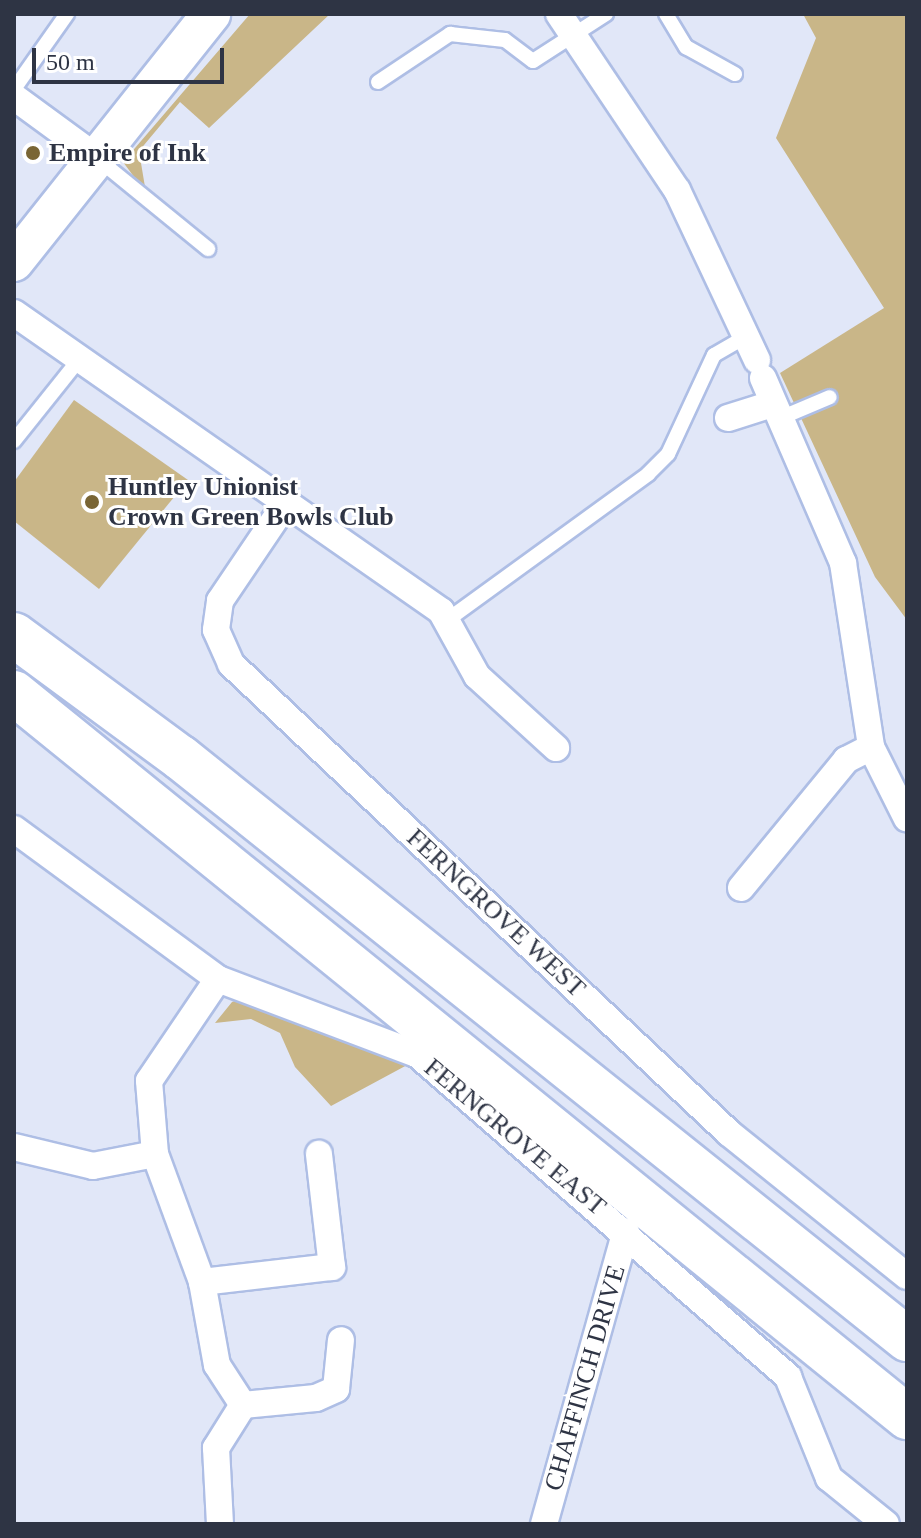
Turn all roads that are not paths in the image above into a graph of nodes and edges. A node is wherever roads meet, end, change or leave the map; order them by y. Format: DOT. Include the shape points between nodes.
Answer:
graph roads {
  1 [pos="67,14"];
  2 [pos="211,14"];
  3 [pos="559,14"];
  4 [pos="606,14"];
  5 [pos="666,14"];
  6 [pos="573,37"];
  7 [pos="735,74"];
  8 [pos="378,82"];
  9 [pos="14,89"];
  10 [pos="14,97"];
  11 [pos="96,157"];
  12 [pos="208,249"];
  13 [pos="14,262"];
  14 [pos="14,313"];
  15 [pos="748,335"];
  16 [pos="77,362"];
  17 [pos="830,397"];
  18 [pos="775,411"];
  19 [pos="728,418"];
  20 [pos="14,441"];
  21 [pos="286,503"];
  22 [pos="446,621"];
  23 [pos="14,635"];
  24 [pos="14,693"];
  25 [pos="871,747"];
  26 [pos="556,748"];
  27 [pos="907,819"];
  28 [pos="14,829"];
  29 [pos="741,888"];
  30 [pos="218,979"];
  31 [pos="14,1147"];
  32 [pos="155,1154"];
  33 [pos="319,1154"];
  34 [pos="626,1231"];
  35 [pos="907,1276"];
  36 [pos="202,1282"];
  37 [pos="907,1339"];
  38 [pos="341,1340"];
  39 [pos="243,1405"];
  40 [pos="907,1417"];
  41 [pos="220,1524"];
  42 [pos="544,1524"];
  43 [pos="886,1524"];
  1 -- 9 [label="lane"];
  2 -- 11 [label="main road"];
  3 -- 6 [label="street"];
  4 -- 6 [label="lane"];
  5 -- 7 [label="lane" via="686,47"];
  6 -- 8 [label="lane" via="533,61 505,40 450,34"];
  6 -- 15 [label="street" via="677,190"];
  10 -- 11 [label="street"];
  11 -- 12 [label="lane"];
  11 -- 13 [label="main road"];
  14 -- 16 [label="street"];
  15 -- 18 [label="street"];
  15 -- 22 [label="lane" via="714,355 668,454 648,474"];
  16 -- 20 [label="lane"];
  16 -- 21 [label="street"];
  17 -- 18 [label="lane"];
  18 -- 19 [label="street"];
  18 -- 25 [label="street" via="843,563"];
  21 -- 22 [label="street"];
  21 -- 35 [label="street, FERNGROVE WEST" via="220,601 216,630 231,664 729,1133"];
  22 -- 26 [label="street" via="477,676"];
  23 -- 37 [label="highway" via="181,758"];
  24 -- 40 [label="highway"];
  25 -- 27 [label="street"];
  25 -- 29 [label="street" via="846,760"];
  28 -- 30 [label="street, FERNGROVE EAST"];
  30 -- 32 [label="street" via="149,1081"];
  30 -- 34 [label="street, FERNGROVE EAST" via="417,1054"];
  31 -- 32 [label="street" via="93,1166"];
  32 -- 36 [label="street"];
  33 -- 36 [label="street" via="334,1279"];
  34 -- 42 [label="street, CHAFFINCH DRIVE"];
  34 -- 43 [label="street, FERNGROVE EAST" via="788,1377 829,1478"];
  36 -- 39 [label="street" via="217,1365"];
  38 -- 39 [label="street" via="336,1389 316,1398"];
  39 -- 41 [label="street" via="216,1448"];
}
